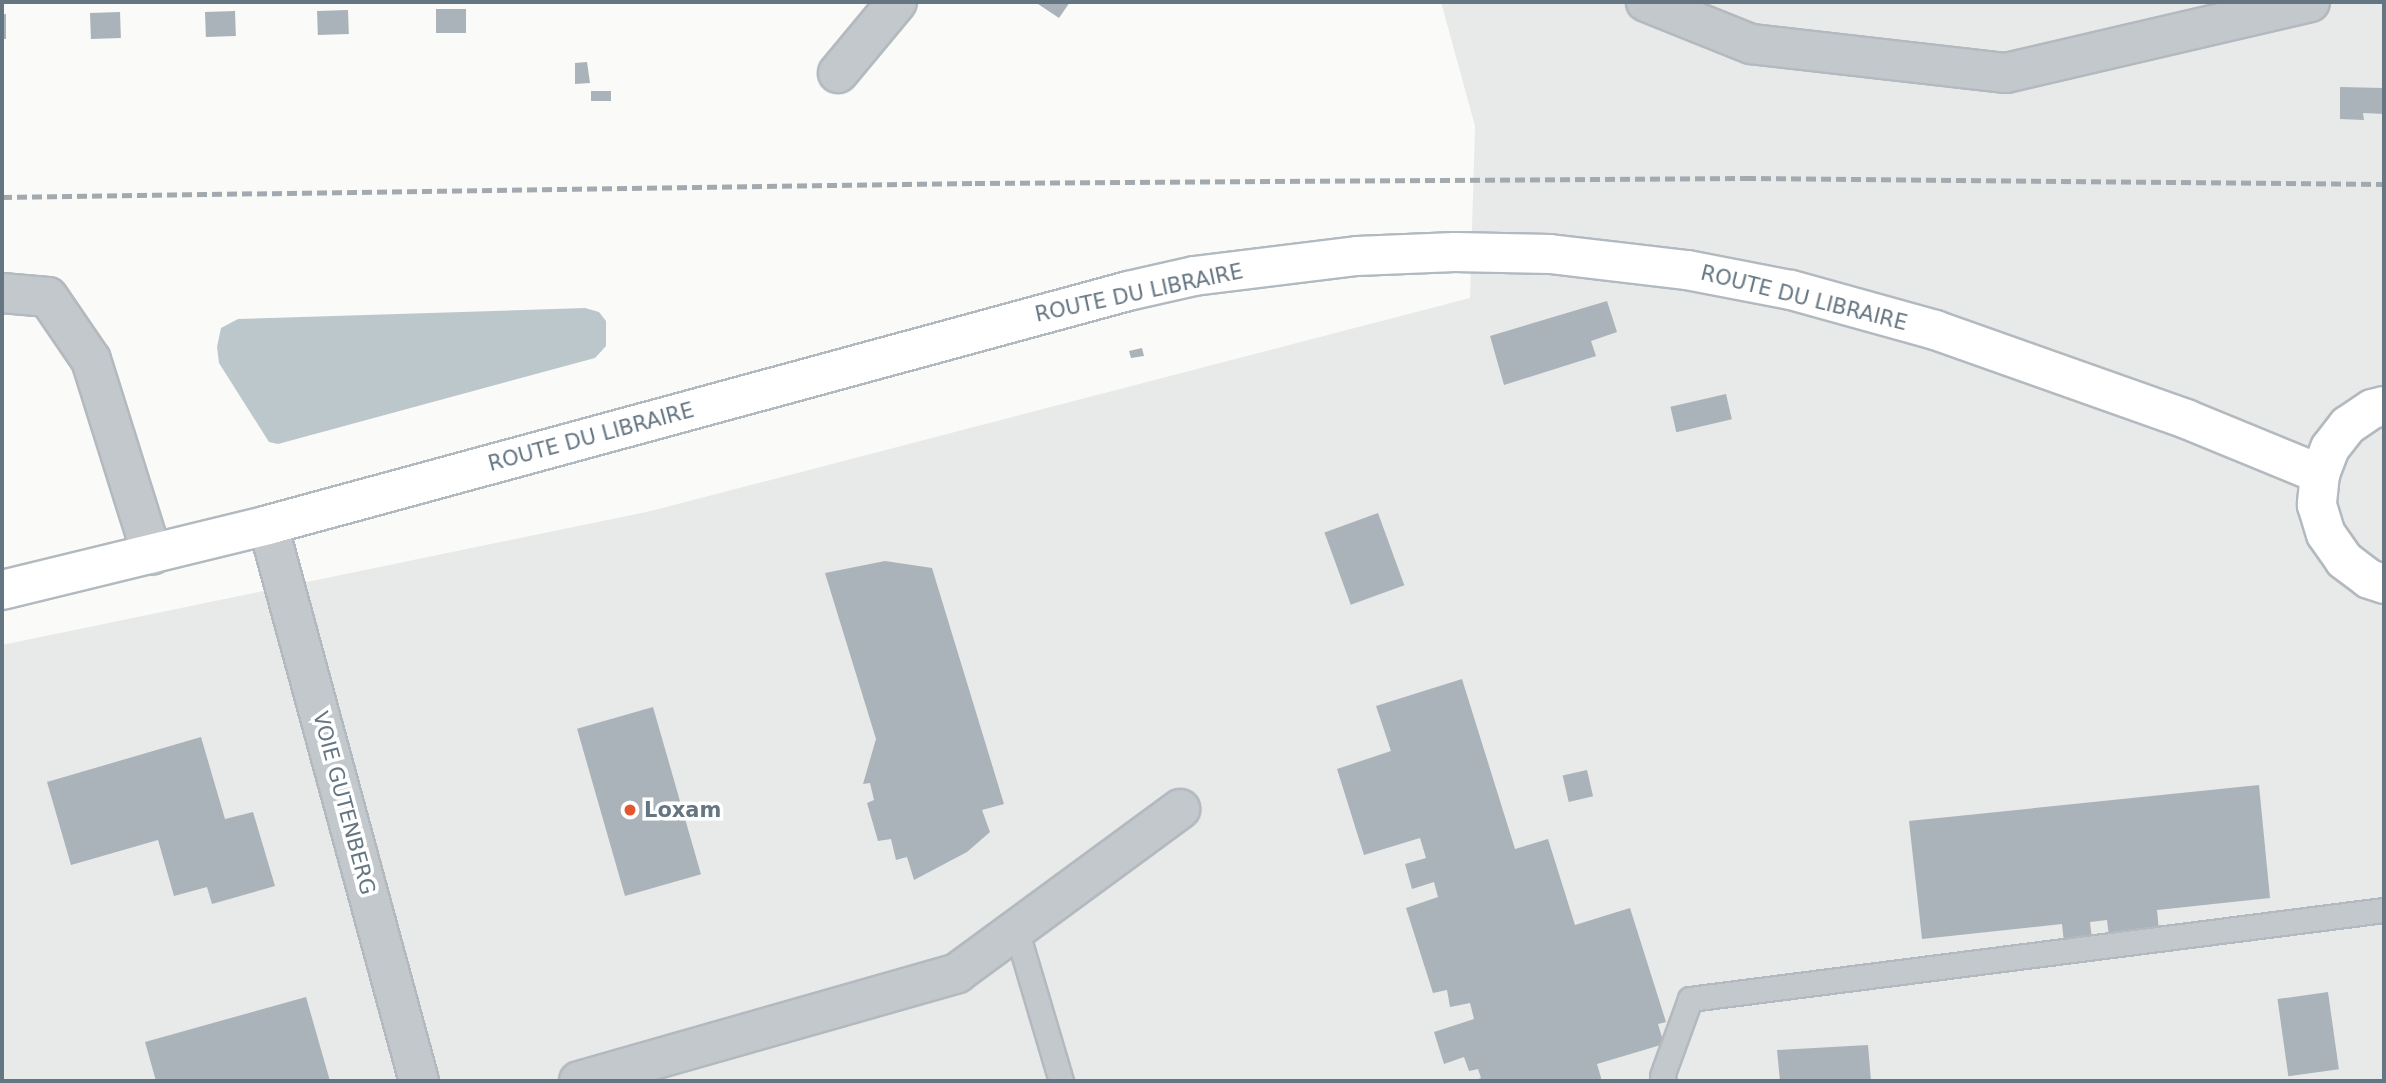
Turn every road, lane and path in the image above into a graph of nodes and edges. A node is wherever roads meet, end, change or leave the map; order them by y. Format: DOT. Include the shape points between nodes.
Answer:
graph roads {
  1 [pos="897,2"];
  2 [pos="1646,2"];
  3 [pos="2310,2"];
  4 [pos="838,74"];
  5 [pos="2,293"];
  6 [pos="2384,406"];
  7 [pos="2320,474"];
  8 [pos="268,525"];
  9 [pos="152,555"];
  10 [pos="2384,584"];
  11 [pos="2,590"];
  12 [pos="1180,809"];
  13 [pos="2384,910"];
  14 [pos="1016,929"];
  15 [pos="419,1081"];
  16 [pos="579,1081"];
  17 [pos="1062,1081"];
  18 [pos="1664,1081"];
  1 -- 4 [label="street"];
  2 -- 3 [label="street" via="1751,44 2006,73"];
  5 -- 9 [label="street" via="48,297 91,360"];
  6 -- 7 [label="main road" via="2348,425 2330,447"];
  7 -- 8 [label="main road, ROUTE DU LIBRAIRE" via="2186,419 1947,334 1791,290 1660,266 1550,254 1455,252 1270,265 1128,291"];
  7 -- 10 [label="main road" via="2318,505 2326,534 2344,560"];
  8 -- 9 [label="main road, ROUTE DU LIBRAIRE"];
  8 -- 15 [label="street, VOIE GUTENBERG"];
  9 -- 11 [label="main road, ROUTE DU LIBRAIRE"];
  12 -- 14 [label="street"];
  13 -- 18 [label="lane" via="1690,999"];
  14 -- 16 [label="street" via="957,973"];
  14 -- 17 [label="lane"];
}
